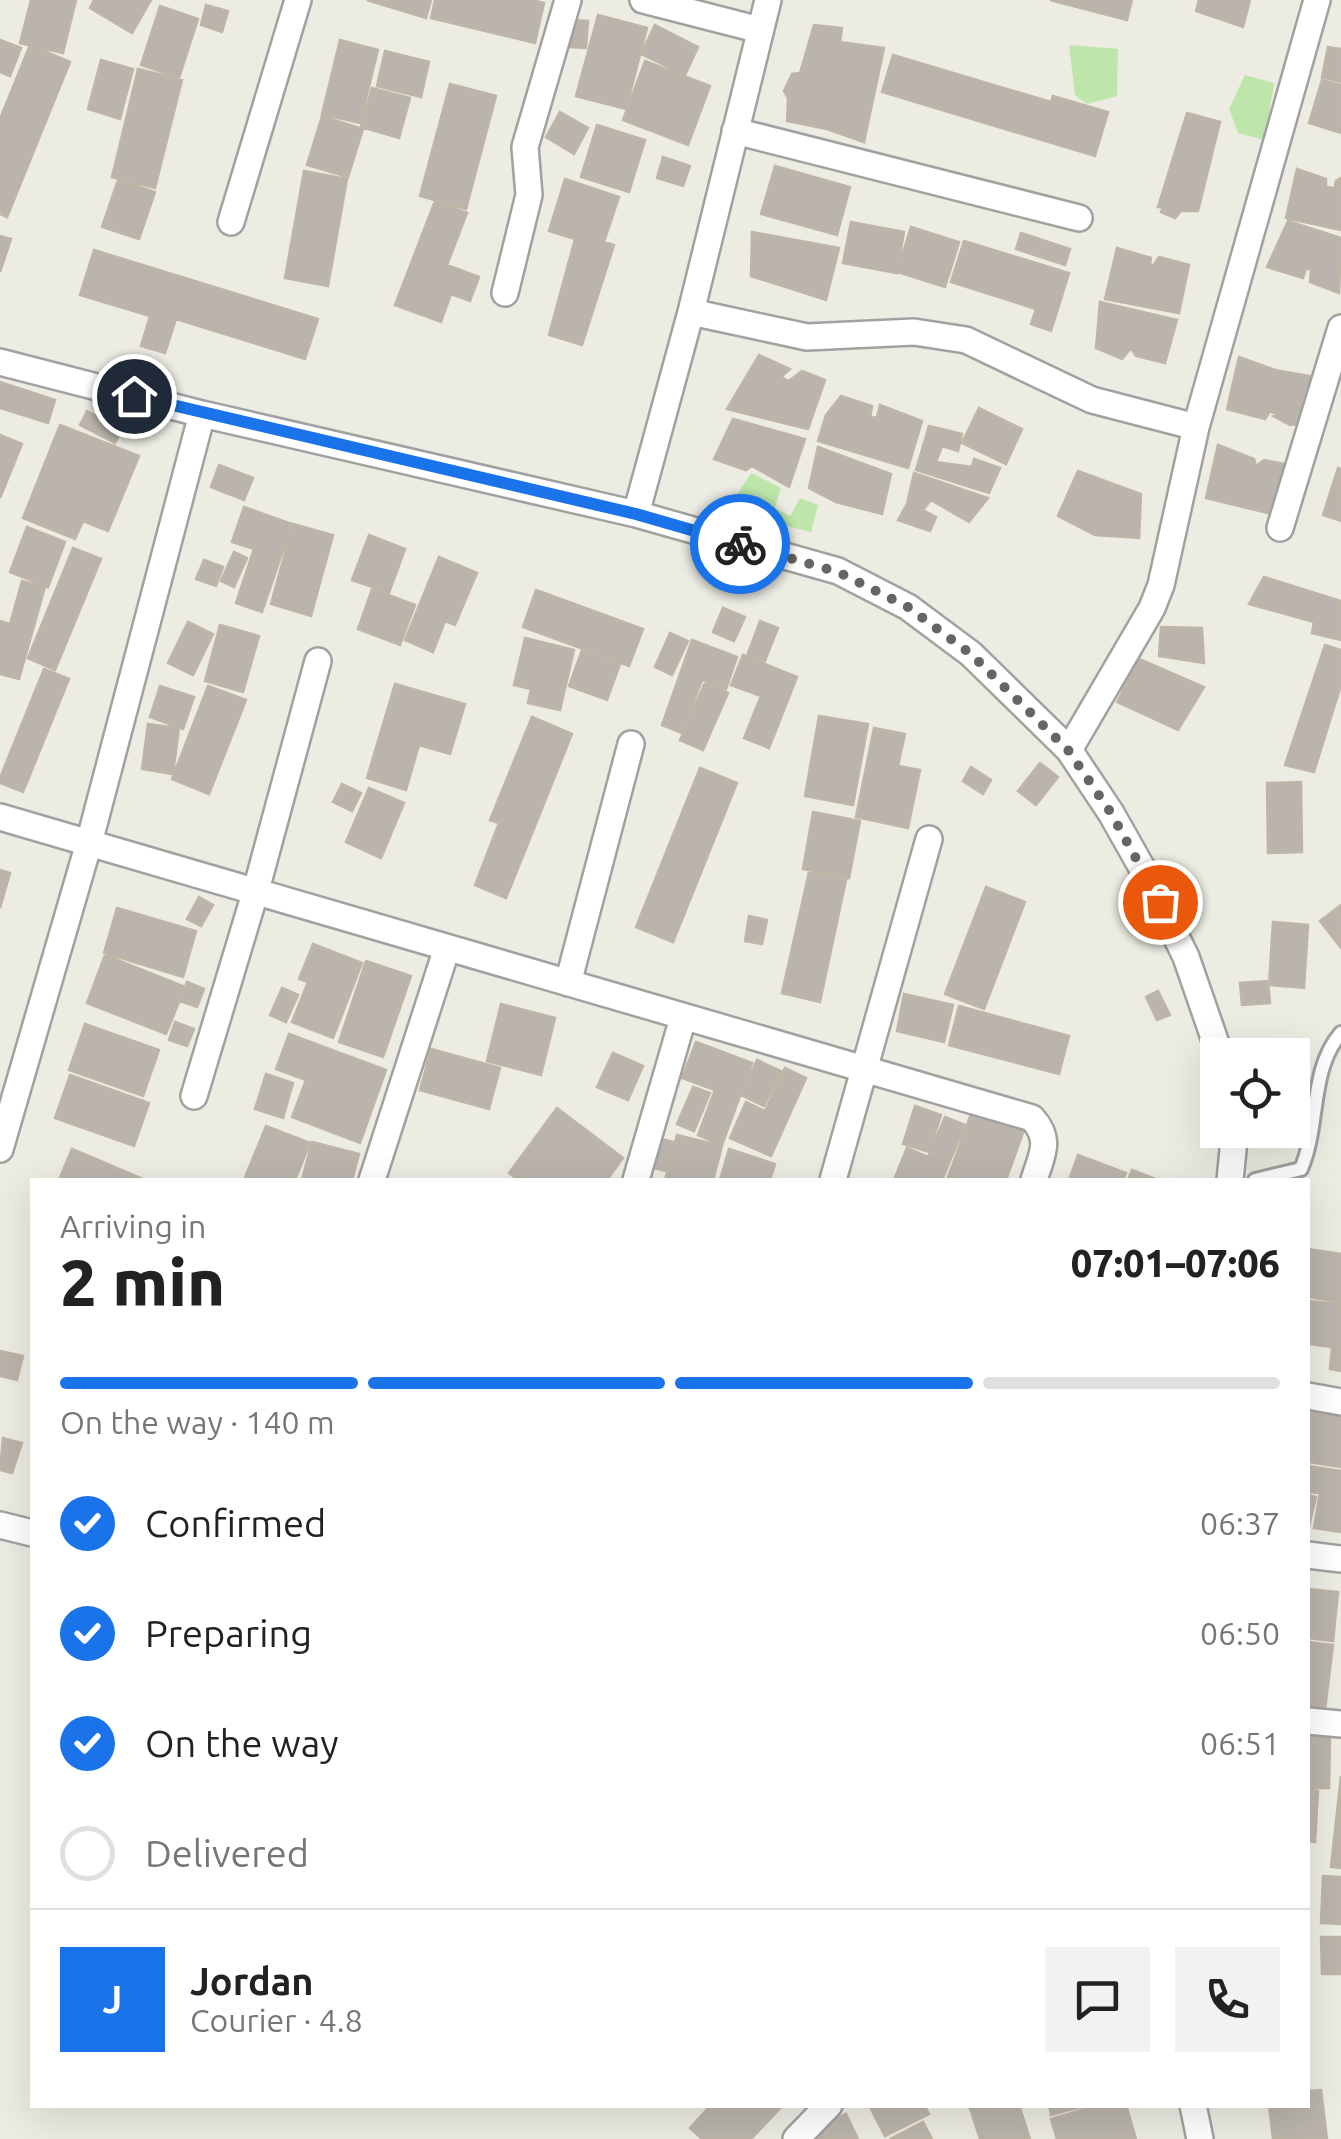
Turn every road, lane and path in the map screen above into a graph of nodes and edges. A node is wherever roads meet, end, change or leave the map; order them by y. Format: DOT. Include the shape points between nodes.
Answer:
graph roads {
  1 [pos="298,0"];
  2 [pos="568,0"];
  3 [pos="644,0"];
  4 [pos="768,0"];
  5 [pos="1317,0"];
  6 [pos="760,30"];
  7 [pos="735,131"];
  8 [pos="1079,218"];
  9 [pos="231,222"];
  10 [pos="505,293"];
  11 [pos="691,312"];
  12 [pos="1341,328"];
  13 [pos="0,362"];
  14 [pos="202,414"];
  15 [pos="1196,427"];
  16 [pos="636,514"];
  17 [pos="1280,528"];
  18 [pos="318,661"];
  19 [pos="631,744"];
  20 [pos="1068,750"];
  21 [pos="0,817"];
  22 [pos="928,839"];
  23 [pos="88,843"];
  24 [pos="256,890"];
  25 [pos="447,948"];
  26 [pos="568,983"];
  27 [pos="682,1018"];
  28 [pos="1341,1032"];
  29 [pos="1214,1038"];
  30 [pos="864,1070"];
  31 [pos="194,1096"];
  32 [pos="1233,1148"];
  33 [pos="0,1149"];
  34 [pos="373,1178"];
  35 [pos="637,1178"];
  36 [pos="834,1178"];
  37 [pos="1035,1178"];
  38 [pos="1230,1178"];
  39 [pos="1263,1178"];
  40 [pos="1310,1396"];
  41 [pos="1341,1402"];
  42 [pos="0,1525"];
  43 [pos="30,1532"];
  44 [pos="1310,1555"];
  45 [pos="1341,1559"];
  46 [pos="1310,1720"];
  47 [pos="1341,1724"];
  48 [pos="826,2108"];
  49 [pos="1194,2108"];
  50 [pos="796,2139"];
  51 [pos="1200,2139"];
  1 -- 9 [label="street"];
  2 -- 10 [label="street" via="525,147 529,195"];
  3 -- 6 [label="street"];
  4 -- 6 [label="street"];
  5 -- 15 [label="street"];
  6 -- 7 [label="street"];
  7 -- 8 [label="street"];
  7 -- 11 [label="street"];
  11 -- 15 [label="street" via="808,337 914,332 966,340 1092,400"];
  11 -- 16 [label="street"];
  12 -- 17 [label="street"];
  13 -- 14 [label="street"];
  14 -- 16 [label="street"];
  14 -- 23 [label="street"];
  15 -- 20 [label="street" via="1152,608"];
  16 -- 20 [label="street" via="838,572 908,607 971,654"];
  18 -- 24 [label="street"];
  19 -- 26 [label="street"];
  20 -- 29 [label="street" via="1146,875 1186,957"];
  21 -- 23 [label="street"];
  22 -- 30 [label="street"];
  23 -- 24 [label="street"];
  23 -- 33 [label="street"];
  24 -- 25 [label="street"];
  24 -- 31 [label="street"];
  25 -- 26 [label="street"];
  25 -- 34 [label="street"];
  26 -- 27 [label="street"];
  27 -- 30 [label="street"];
  27 -- 35 [label="street"];
  28 -- 39 [label="lane" via="1323,1058 1301,1170"];
  30 -- 36 [label="street"];
  30 -- 37 [label="street" via="1032,1118 1044,1146"];
  32 -- 38 [label="street"];
  40 -- 41 [label="street"];
  42 -- 43 [label="street"];
  44 -- 45 [label="street"];
  46 -- 47 [label="street"];
  48 -- 50 [label="street"];
  49 -- 51 [label="street"];
}
